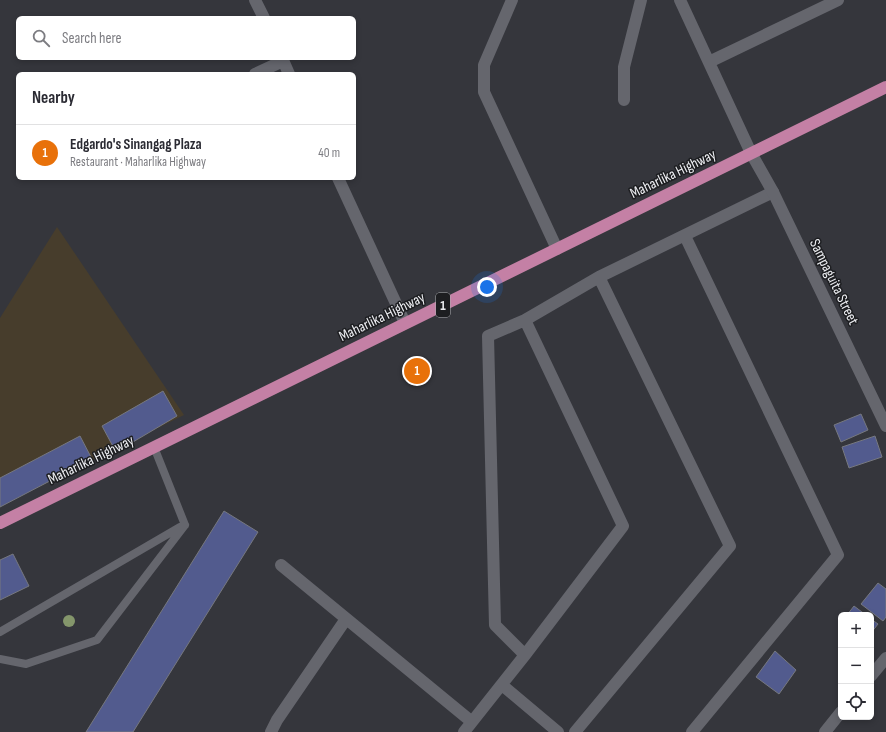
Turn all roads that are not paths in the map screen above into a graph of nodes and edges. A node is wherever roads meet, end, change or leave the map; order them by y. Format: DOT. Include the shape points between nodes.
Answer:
graph roads {
  1 [pos="255,0"];
  2 [pos="512,0"];
  3 [pos="641,0"];
  4 [pos="680,0"];
  5 [pos="838,0"];
  6 [pos="263,16"];
  7 [pos="281,60"];
  8 [pos="283,60"];
  9 [pos="709,62"];
  10 [pos="259,72"];
  11 [pos="289,72"];
  12 [pos="886,87"];
  13 [pos="624,100"];
  14 [pos="751,153"];
  15 [pos="339,180"];
  16 [pos="773,192"];
  17 [pos="685,236"];
  18 [pos="557,249"];
  19 [pos="599,278"];
  20 [pos="525,320"];
  21 [pos="405,323"];
  22 [pos="886,426"];
  23 [pos="154,447"];
  24 [pos="0,523"];
  25 [pos="185,525"];
  26 [pos="281,565"];
  27 [pos="346,618"];
  28 [pos="0,632"];
  29 [pos="525,655"];
  30 [pos="886,658"];
  31 [pos="0,659"];
  32 [pos="874,672"];
  33 [pos="502,685"];
  34 [pos="838,716"];
  35 [pos="472,722"];
  36 [pos="271,732"];
  37 [pos="464,732"];
  38 [pos="558,732"];
  39 [pos="575,732"];
  40 [pos="692,732"];
  41 [pos="825,732"];
  1 -- 6 [label="street"];
  2 -- 18 [label="street" via="484,65 484,92"];
  3 -- 13 [label="street" via="624,67"];
  4 -- 9 [label="street, Sampaguita Street"];
  5 -- 9 [label="street"];
  7 -- 10 [label="street"];
  8 -- 11 [label="street"];
  9 -- 14 [label="street, Sampaguita Street"];
  12 -- 14 [label="highway, Maharlika Highway / 1"];
  14 -- 16 [label="street, Sampaguita Street"];
  14 -- 18 [label="highway, Maharlika Highway / 1"];
  15 -- 21 [label="street"];
  16 -- 17 [label="street"];
  16 -- 22 [label="street, Sampaguita Street"];
  17 -- 19 [label="street"];
  17 -- 40 [label="street" via="838,555"];
  18 -- 21 [label="highway, Maharlika Highway / 1"];
  19 -- 20 [label="street"];
  19 -- 39 [label="street" via="730,546"];
  20 -- 29 [label="street" via="488,336 495,625"];
  20 -- 29 [label="street" via="623,526"];
  21 -- 23 [label="highway, Maharlika Highway / 1"];
  23 -- 24 [label="highway, Maharlika Highway / 1"];
  23 -- 25 [label="lane"];
  25 -- 28 [label="lane"];
  25 -- 31 [label="lane" via="97,640 26,664"];
  26 -- 27 [label="street"];
  27 -- 35 [label="street"];
  27 -- 36 [label="street"];
  29 -- 33 [label="street"];
  30 -- 32 [label="street"];
  33 -- 35 [label="street"];
  33 -- 38 [label="street"];
  34 -- 41 [label="street"];
  35 -- 37 [label="street"];
}
